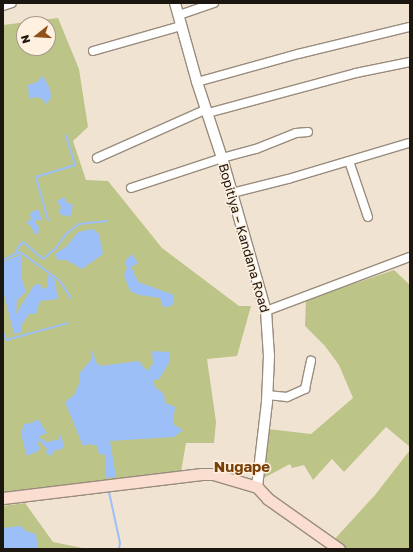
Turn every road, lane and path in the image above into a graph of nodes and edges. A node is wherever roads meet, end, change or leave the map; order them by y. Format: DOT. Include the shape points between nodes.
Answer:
graph roads {
  1 [pos="12,3"];
  2 [pos="175,3"];
  3 [pos="214,3"];
  4 [pos="3,6"];
  5 [pos="179,16"];
  6 [pos="181,26"];
  7 [pos="410,27"];
  8 [pos="93,52"];
  9 [pos="410,62"];
  10 [pos="196,82"];
  11 [pos="207,111"];
  12 [pos="308,132"];
  13 [pos="409,143"];
  14 [pos="97,158"];
  15 [pos="222,158"];
  16 [pos="349,161"];
  17 [pos="131,188"];
  18 [pos="232,193"];
  19 [pos="368,217"];
  20 [pos="410,257"];
  21 [pos="266,311"];
  22 [pos="311,361"];
  23 [pos="268,395"];
  24 [pos="257,487"];
  25 [pos="3,498"];
  26 [pos="339,549"];
  1 -- 4 [label="street"];
  2 -- 5 [label="street, Bopitiya – Kandana Road"];
  3 -- 5 [label="street"];
  5 -- 6 [label="street, Bopitiya – Kandana Road"];
  6 -- 8 [label="street"];
  6 -- 10 [label="street, Bopitiya – Kandana Road"];
  7 -- 10 [label="street"];
  9 -- 11 [label="street"];
  10 -- 11 [label="street, Bopitiya – Kandana Road"];
  11 -- 14 [label="street"];
  11 -- 15 [label="street, Bopitiya – Kandana Road"];
  12 -- 15 [label="street" via="296,133 256,149"];
  13 -- 16 [label="street"];
  15 -- 17 [label="street"];
  15 -- 18 [label="street, Bopitiya – Kandana Road"];
  16 -- 18 [label="street"];
  16 -- 19 [label="street"];
  18 -- 21 [label="street, Bopitiya – Kandana Road"];
  20 -- 21 [label="street"];
  21 -- 23 [label="street, Bopitiya – Kandana Road"];
  22 -- 23 [label="street" via="305,389 287,397"];
  23 -- 24 [label="street, Bopitiya – Kandana Road"];
  24 -- 25 [label="main road" via="213,474 202,474"];
  24 -- 26 [label="main road" via="268,499"];
}
